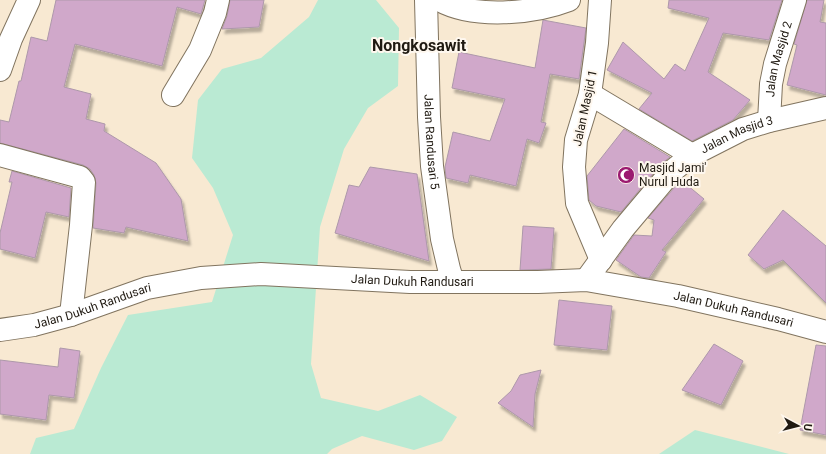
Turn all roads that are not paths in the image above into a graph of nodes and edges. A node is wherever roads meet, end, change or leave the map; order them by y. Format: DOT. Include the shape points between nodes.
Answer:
graph roads {
  1 [pos="29,0"];
  2 [pos="218,0"];
  3 [pos="426,0"];
  4 [pos="439,0"];
  5 [pos="569,0"];
  6 [pos="600,0"];
  7 [pos="795,0"];
  8 [pos="0,70"];
  9 [pos="173,94"];
  10 [pos="590,94"];
  11 [pos="826,108"];
  12 [pos="769,121"];
  13 [pos="0,155"];
  14 [pos="692,155"];
  15 [pos="601,260"];
  16 [pos="586,280"];
  17 [pos="453,282"];
  18 [pos="71,315"];
  19 [pos="0,330"];
  20 [pos="826,332"];
  1 -- 8 [label="street"];
  2 -- 9 [label="street" via="200,50"];
  3 -- 17 [label="street, Jalan Randusari 5" via="432,166 442,238"];
  4 -- 5 [label="street" via="463,9 485,12 536,9"];
  6 -- 10 [label="street, Jalan Masjid 1"];
  7 -- 12 [label="street, Jalan Masjid 2" via="775,64"];
  10 -- 14 [label="street"];
  10 -- 15 [label="street, Jalan Masjid 1" via="576,140 574,167 577,203"];
  11 -- 12 [label="street, Jalan Masjid 3"];
  12 -- 14 [label="street, Jalan Masjid 3" via="743,129"];
  13 -- 18 [label="street" via="80,177 84,182"];
  14 -- 15 [label="street, Jalan Masjid 3" via="671,172 623,229"];
  15 -- 16 [label="street, Jalan Masjid 3"];
  16 -- 17 [label="street, Jalan Dukuh Randusari"];
  16 -- 20 [label="street, Jalan Dukuh Randusari" via="678,296 778,318"];
  17 -- 18 [label="street, Jalan Dukuh Randusari" via="261,274 201,278 147,288"];
  18 -- 19 [label="street, Jalan Dukuh Randusari" via="34,325"];
}
